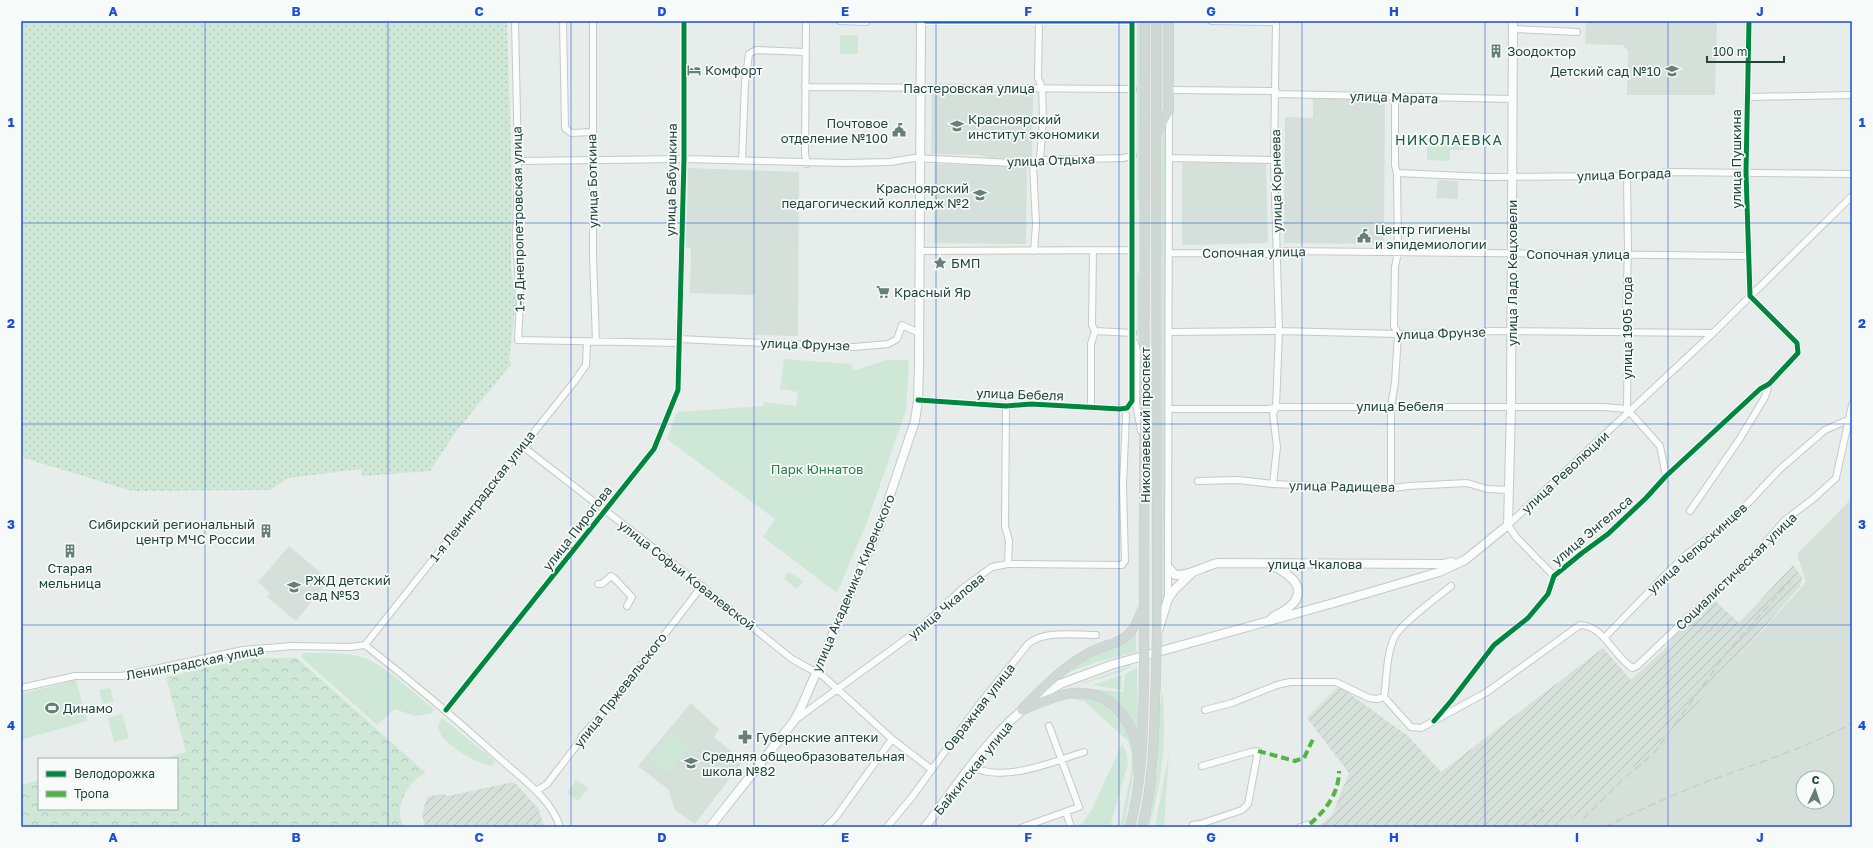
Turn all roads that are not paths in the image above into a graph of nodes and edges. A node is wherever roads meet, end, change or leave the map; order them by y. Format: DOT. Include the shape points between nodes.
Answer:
graph roads {
  1 [pos="515,21"];
  2 [pos="563,21"];
  3 [pos="593,21"];
  4 [pos="684,21"];
  5 [pos="806,21"];
  6 [pos="840,21"];
  7 [pos="921,21"];
  8 [pos="926,21"];
  9 [pos="1039,21"];
  10 [pos="1132,21"];
  11 [pos="1145,21"];
  12 [pos="1156,21"];
  13 [pos="1169,21"];
  14 [pos="1212,21"];
  15 [pos="1276,21"];
  16 [pos="1750,21"];
  17 [pos="866,22"];
  18 [pos="1513,25"];
  19 [pos="1577,32"];
  20 [pos="805,52"];
  21 [pos="805,87"];
  22 [pos="921,87"];
  23 [pos="1042,88"];
  24 [pos="1133,89"];
  25 [pos="1170,90"];
  26 [pos="1276,93"];
  27 [pos="1852,96"];
  28 [pos="1395,97"];
  29 [pos="1747,97"];
  30 [pos="1512,99"];
  31 [pos="1169,110"];
  32 [pos="592,132"];
  33 [pos="1155,135"];
  34 [pos="1133,155"];
  35 [pos="1169,158"];
  36 [pos="593,159"];
  37 [pos="684,159"];
  38 [pos="921,159"];
  39 [pos="1040,160"];
  40 [pos="1274,160"];
  41 [pos="742,161"];
  42 [pos="518,162"];
  43 [pos="807,164"];
  44 [pos="1033,164"];
  45 [pos="1746,172"];
  46 [pos="1397,173"];
  47 [pos="1852,174"];
  48 [pos="1512,176"];
  49 [pos="1627,176"];
  50 [pos="1852,196"];
  51 [pos="1133,204"];
  52 [pos="1146,226"];
  53 [pos="1093,250"];
  54 [pos="1132,250"];
  55 [pos="920,251"];
  56 [pos="1034,251"];
  57 [pos="1398,252"];
  58 [pos="1169,253"];
  59 [pos="1277,254"];
  60 [pos="1512,254"];
  61 [pos="1628,254"];
  62 [pos="1748,256"];
  63 [pos="1750,296"];
  64 [pos="1095,331"];
  65 [pos="1278,331"];
  66 [pos="1169,332"];
  67 [pos="1511,332"];
  68 [pos="1628,332"];
  69 [pos="1713,332"];
  70 [pos="920,333"];
  71 [pos="1133,333"];
  72 [pos="1398,334"];
  73 [pos="679,341"];
  74 [pos="587,342"];
  75 [pos="596,342"];
  76 [pos="1769,384"];
  77 [pos="918,400"];
  78 [pos="1852,405"];
  79 [pos="1006,406"];
  80 [pos="1391,406"];
  81 [pos="1276,407"];
  82 [pos="1091,408"];
  83 [pos="1511,408"];
  84 [pos="1170,409"];
  85 [pos="1852,409"];
  86 [pos="1629,410"];
  87 [pos="1126,415"];
  88 [pos="1850,418"];
  89 [pos="522,446"];
  90 [pos="1145,454"];
  91 [pos="1666,476"];
  92 [pos="1198,481"];
  93 [pos="1273,484"];
  94 [pos="1392,488"];
  95 [pos="1509,490"];
  96 [pos="605,510"];
  97 [pos="1690,511"];
  98 [pos="1508,525"];
  99 [pos="1465,560"];
  100 [pos="1008,564"];
  101 [pos="1269,564"];
  102 [pos="1170,569"];
  103 [pos="1194,571"];
  104 [pos="1554,576"];
  105 [pos="598,584"];
  106 [pos="702,586"];
  107 [pos="1451,586"];
  108 [pos="1168,600"];
  109 [pos="1145,604"];
  110 [pos="627,606"];
  111 [pos="1261,624"];
  112 [pos="1096,635"];
  113 [pos="1157,635"];
  114 [pos="1211,638"];
  115 [pos="1604,638"];
  116 [pos="365,645"];
  117 [pos="816,672"];
  118 [pos="21,688"];
  119 [pos="836,689"];
  120 [pos="1384,697"];
  121 [pos="446,710"];
  122 [pos="1022,710"];
  123 [pos="1205,710"];
  124 [pos="794,721"];
  125 [pos="1434,721"];
  126 [pos="1050,726"];
  127 [pos="892,740"];
  128 [pos="1084,752"];
  129 [pos="1061,759"];
  130 [pos="1202,766"];
  131 [pos="972,767"];
  132 [pos="931,770"];
  133 [pos="1139,776"];
  134 [pos="536,790"];
  135 [pos="1066,812"];
  136 [pos="1310,824"];
  137 [pos="1193,825"];
  138 [pos="560,827"];
  139 [pos="710,827"];
  140 [pos="826,827"];
  141 [pos="887,827"];
  142 [pos="926,827"];
  143 [pos="1023,827"];
  144 [pos="1071,827"];
  145 [pos="1130,827"];
  146 [pos="1142,827"];
  147 [pos="1300,827"];
  1 -- 42 [label="street, 1-я Днепропетровская улица"];
  2 -- 32 [label="street" via="565,128 571,133"];
  3 -- 32 [label="street, улица Боткина"];
  4 -- 37 [label="street, улица Бабушкина"];
  5 -- 20 [label="street"];
  6 -- 17 [label="street"];
  7 -- 22 [label="main road, улица Академика Киренского"];
  8 -- 9 [label="street"];
  9 -- 10 [label="street"];
  9 -- 23 [label="street" via="1038,78"];
  10 -- 24 [label="street"];
  11 -- 52 [label="main road, Николаевский проспект"];
  12 -- 33 [label="main road, Николаевский проспект"];
  13 -- 25 [label="main road"];
  14 -- 15 [label="street"];
  15 -- 26 [label="street, улица Корнеева"];
  16 -- 29 [label="street, улица Пушкина"];
  18 -- 19 [label="street"];
  18 -- 30 [label="main road, улица Ладо Кецховели"];
  20 -- 21 [label="street"];
  20 -- 41 [label="street" via="756,50 749,54 745,83"];
  21 -- 22 [label="street, Пастеровская улица"];
  21 -- 43 [label="street"];
  22 -- 23 [label="street, Пастеровская улица"];
  22 -- 38 [label="main road, улица Академика Киренского"];
  23 -- 24 [label="street, Пастеровская улица"];
  23 -- 39 [label="street"];
  24 -- 34 [label="street"];
  25 -- 26 [label="street"];
  25 -- 31 [label="main road"];
  26 -- 28 [label="street, улица Марата"];
  26 -- 40 [label="street, улица Корнеева"];
  27 -- 29 [label="street"];
  28 -- 30 [label="street, улица Марата"];
  28 -- 46 [label="street"];
  29 -- 45 [label="street, улица Пушкина"];
  30 -- 48 [label="main road, улица Ладо Кецховели"];
  31 -- 33 [label="main road"];
  31 -- 35 [label="street"];
  32 -- 36 [label="street, улица Боткина"];
  33 -- 113 [label="main road, Николаевский проспект"];
  34 -- 39 [label="street, улица Отдыха" via="1124,158"];
  34 -- 51 [label="street"];
  35 -- 40 [label="street"];
  35 -- 58 [label="street"];
  36 -- 37 [label="street"];
  36 -- 42 [label="street"];
  36 -- 75 [label="street, улица Боткина" via="592,256"];
  37 -- 41 [label="street"];
  37 -- 73 [label="street, улица Бабушкина"];
  38 -- 43 [label="street"];
  38 -- 44 [label="street, улица Отдыха"];
  38 -- 55 [label="main road, улица Академика Киренского"];
  39 -- 44 [label="street"];
  40 -- 59 [label="street, улица Корнеева"];
  41 -- 43 [label="street"];
  42 -- 74 [label="street, 1-я Днепропетровская улица" via="518,340"];
  44 -- 56 [label="street" via="1036,225"];
  45 -- 47 [label="street, улица Бограда"];
  45 -- 49 [label="street, улица Бограда" via="1670,172"];
  45 -- 62 [label="street, улица Пушкина"];
  46 -- 48 [label="street, улица Бограда"];
  46 -- 57 [label="street"];
  48 -- 49 [label="street, улица Бограда"];
  48 -- 60 [label="main road, улица Ладо Кецховели"];
  49 -- 61 [label="street, улица 1905 года"];
  50 -- 63 [label="street, улица Революции"];
  51 -- 52 [label="street"];
  51 -- 54 [label="street"];
  52 -- 90 [label="main road, Николаевский проспект"];
  53 -- 54 [label="street"];
  53 -- 56 [label="street"];
  53 -- 64 [label="street" via="1092,325"];
  54 -- 71 [label="street"];
  55 -- 56 [label="street"];
  55 -- 70 [label="main road, улица Академика Киренского"];
  57 -- 59 [label="street, Сопочная улица" via="1285,251"];
  57 -- 60 [label="street, Сопочная улица"];
  57 -- 72 [label="street" via="1395,267 1394,326"];
  58 -- 59 [label="street, Сопочная улица"];
  58 -- 66 [label="street"];
  59 -- 65 [label="street, улица Корнеева"];
  60 -- 61 [label="street, Сопочная улица"];
  60 -- 67 [label="main road, улица Ладо Кецховели"];
  61 -- 62 [label="street, Сопочная улица"];
  61 -- 68 [label="street, улица 1905 года"];
  62 -- 63 [label="street, улица Пушкина"];
  63 -- 69 [label="street, улица Революции"];
  63 -- 76 [label="street, улица Энгельса" via="1797,343 1798,353"];
  64 -- 71 [label="street"];
  64 -- 82 [label="street" via="1091,344"];
  65 -- 66 [label="street, улица Фрунзе"];
  65 -- 72 [label="street, улица Фрунзе"];
  65 -- 81 [label="street, улица Корнеева"];
  66 -- 84 [label="street"];
  67 -- 68 [label="street, улица Фрунзе"];
  67 -- 72 [label="street, улица Фрунзе"];
  67 -- 83 [label="main road, улица Ладо Кецховели"];
  68 -- 69 [label="street, улица Фрунзе"];
  68 -- 86 [label="street, улица 1905 года"];
  69 -- 86 [label="street, улица Революции"];
  70 -- 73 [label="street, улица Фрунзе" via="902,325 897,339 888,344 854,347"];
  70 -- 77 [label="main road, улица Академика Киренского"];
  71 -- 82 [label="street, улица Бебеля" via="1132,401 1126,408"];
  71 -- 90 [label="street" via="1137,351 1136,404"];
  72 -- 80 [label="street" via="1396,382"];
  73 -- 75 [label="street, улица Фрунзе"];
  73 -- 96 [label="street, улица Пирогова" via="678,390 654,449"];
  74 -- 75 [label="street, 1-я Днепропетровская улица"];
  74 -- 89 [label="street, 1-я Ленинградская улица" via="586,365"];
  76 -- 91 [label="street, улица Энгельса" via="1760,389"];
  76 -- 97 [label="street, улица Энгельса" via="1765,397 1739,440"];
  77 -- 79 [label="street, улица Бебеля"];
  77 -- 117 [label="main road, улица Академика Киренского" via="915,421 880,525"];
  78 -- 85 [label="street"];
  79 -- 82 [label="street, улица Бебеля" via="1031,404"];
  79 -- 100 [label="street" via="1005,526 1009,541"];
  80 -- 81 [label="street, улица Бебеля"];
  80 -- 83 [label="street, улица Бебеля"];
  80 -- 94 [label="street"];
  81 -- 84 [label="street, улица Бебеля" via="1269,410"];
  81 -- 93 [label="street, улица Корнеева" via="1273,414 1278,447"];
  83 -- 86 [label="street, улица Бебеля" via="1604,407"];
  83 -- 95 [label="main road, улица Ладо Кецховели"];
  84 -- 102 [label="street"];
  85 -- 88 [label="street"];
  86 -- 91 [label="street" via="1660,446"];
  86 -- 98 [label="street, улица Революции"];
  87 -- 100 [label="street, улица Чкалова" via="1123,485 1125,562 1120,566"];
  88 -- 115 [label="street, улица Челюскинцев" via="1825,430 1780,468 1733,519 1669,570"];
  88 -- 115 [label="street, Социалистическая улица" via="1836,478 1785,520 1759,550 1637,666 1632,668 1625,663"];
  89 -- 96 [label="street, улица Софьи Ковалевской"];
  89 -- 116 [label="street, 1-я Ленинградская улица"];
  90 -- 109 [label="main road, Николаевский проспект"];
  91 -- 104 [label="street, улица Энгельса" via="1608,534"];
  92 -- 93 [label="street, улица Радищева" via="1238,480"];
  93 -- 94 [label="street, улица Радищева"];
  94 -- 95 [label="street, улица Радищева" via="1467,483 1487,489"];
  95 -- 98 [label="main road, улица Ладо Кецховели"];
  96 -- 106 [label="street, улица Софьи Ковалевской"];
  96 -- 121 [label="street, улица Пирогова"];
  98 -- 99 [label="main road, улица Революции"];
  98 -- 104 [label="street" via="1516,537"];
  99 -- 101 [label="main road, улица Чкалова" via="1444,564"];
  99 -- 111 [label="main road, улица Революции" via="1439,572"];
  100 -- 119 [label="street, улица Чкалова" via="992,567 962,589 916,631"];
  101 -- 103 [label="main road, улица Чкалова" via="1207,565"];
  101 -- 111 [label="main road" via="1287,572 1294,580 1298,592 1290,606"];
  102 -- 103 [label="main road, улица Чкалова" via="1175,575 1180,576"];
  102 -- 108 [label="street"];
  103 -- 108 [label="main road" via="1175,589"];
  104 -- 125 [label="street, улица Энгельса" via="1548,594 1528,618 1494,645"];
  105 -- 110 [label="street" via="602,584 611,576 614,578 632,597"];
  106 -- 117 [label="street, улица Софьи Ковалевской" via="792,659"];
  106 -- 134 [label="street, улица Пржевальского" via="611,704 582,736 547,784"];
  107 -- 120 [label="street" via="1394,637"];
  108 -- 113 [label="main road"];
  109 -- 122 [label="main road" via="1128,635 1110,646 1086,655 1055,675"];
  109 -- 133 [label="main road, Николаевский проспект, bridge" via="1144,737"];
  111 -- 114 [label="main road, улица Революции"];
  112 -- 132 [label="street, Овражная улица" via="1044,636 1034,639 975,710"];
  113 -- 146 [label="main road, Николаевский проспект, bridge" via="1153,770"];
  114 -- 122 [label="main road, Байкитская улица" via="1129,659 1079,676 1041,695"];
  115 -- 125 [label="street" via="1593,627 1580,625 1487,692"];
  116 -- 118 [label="street, Ленинградская улица" via="243,650 122,676 75,676"];
  116 -- 121 [label="street"];
  117 -- 119 [label="street"];
  117 -- 124 [label="main road, улица Академика Киренского"];
  119 -- 124 [label="street, улица Чкалова"];
  119 -- 127 [label="street"];
  120 -- 123 [label="street" via="1370,698 1336,682 1290,682"];
  120 -- 125 [label="street" via="1414,728 1421,728"];
  121 -- 134 [label="street"];
  122 -- 131 [label="main road, Байкитская улица" via="1004,726"];
  122 -- 133 [label="main road" via="1071,693 1087,692 1105,698 1128,722 1135,737"];
  124 -- 139 [label="main road, улица Академика Киренского"];
  126 -- 129 [label="street"];
  127 -- 132 [label="street"];
  127 -- 140 [label="street"];
  128 -- 129 [label="street"];
  129 -- 131 [label="street" via="1029,770 1007,772 980,771"];
  129 -- 135 [label="street" via="1079,807"];
  130 -- 137 [label="street" via="1258,751 1248,804 1242,810"];
  131 -- 142 [label="main road, Байкитская улица"];
  132 -- 141 [label="street, Овражная улица"];
  133 -- 145 [label="main road, Николаевский проспект"];
  134 -- 138 [label="street" via="549,806"];
  135 -- 143 [label="street"];
  135 -- 144 [label="street"];
  136 -- 147 [label="street"];
}
